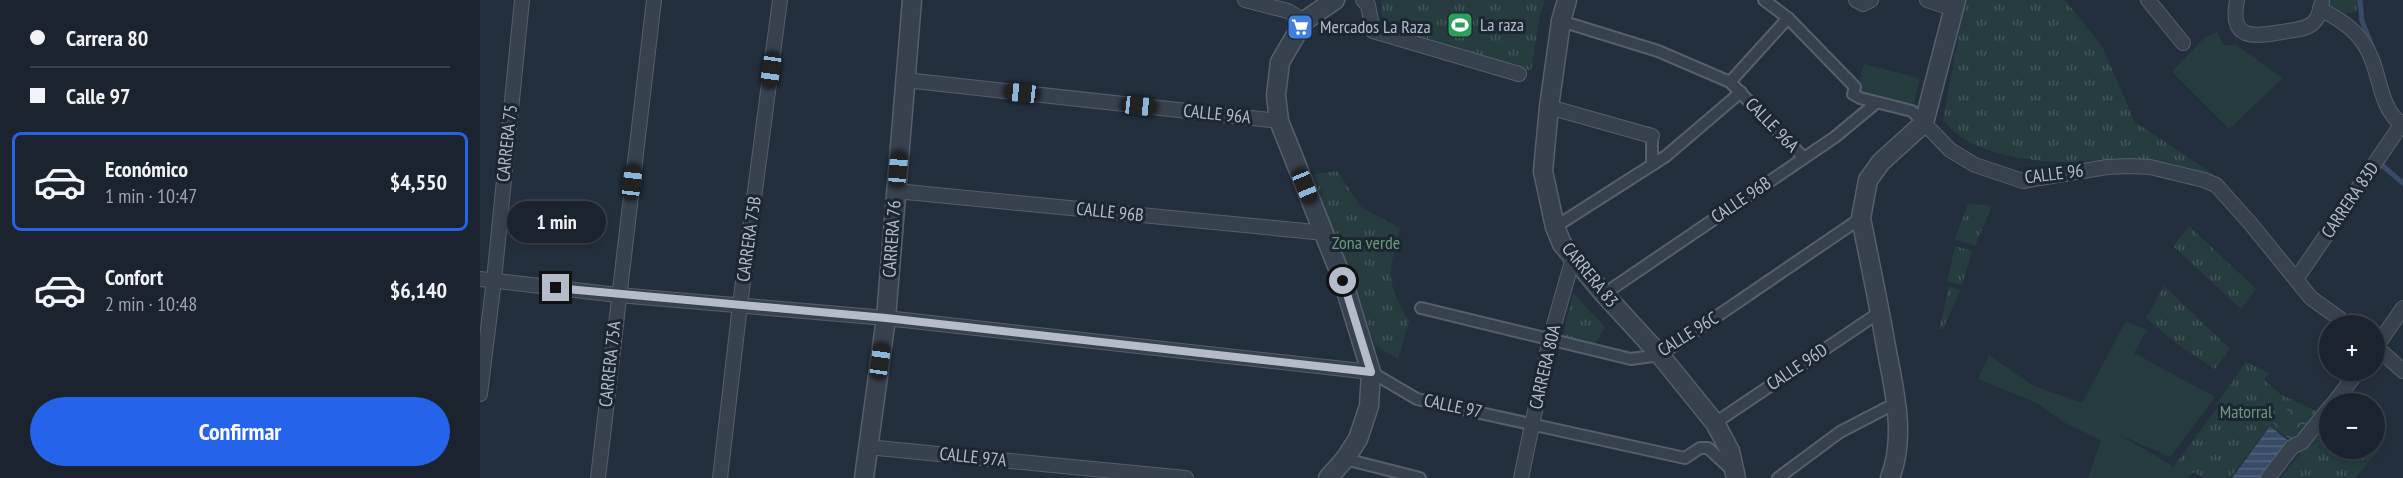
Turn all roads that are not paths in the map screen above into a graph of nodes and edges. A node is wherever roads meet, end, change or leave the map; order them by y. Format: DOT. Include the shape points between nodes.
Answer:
graph roads {
  1 [pos="522,0"];
  2 [pos="654,0"];
  3 [pos="780,0"];
  4 [pos="912,0"];
  5 [pos="1252,0"];
  6 [pos="1335,0"];
  7 [pos="1364,0"];
  8 [pos="1568,0"];
  9 [pos="1764,0"];
  10 [pos="1856,0"];
  11 [pos="1871,0"];
  12 [pos="1927,0"];
  13 [pos="2148,0"];
  14 [pos="2237,0"];
  15 [pos="1955,4"];
  16 [pos="2321,4"];
  17 [pos="1788,18"];
  18 [pos="1304,21"];
  19 [pos="1561,21"];
  20 [pos="2183,43"];
  21 [pos="1520,74"];
  22 [pos="905,80"];
  23 [pos="1730,82"];
  24 [pos="1741,92"];
  25 [pos="1876,103"];
  26 [pos="1548,107"];
  27 [pos="1279,121"];
  28 [pos="1924,123"];
  29 [pos="2402,123"];
  30 [pos="1652,136"];
  31 [pos="1803,158"];
  32 [pos="1652,165"];
  33 [pos="896,192"];
  34 [pos="1861,218"];
  35 [pos="1555,226"];
  36 [pos="1325,233"];
  37 [pos="1574,258"];
  38 [pos="2297,278"];
  39 [pos="487,279"];
  40 [pos="1604,294"];
  41 [pos="618,295"];
  42 [pos="740,304"];
  43 [pos="1421,308"];
  44 [pos="2403,308"];
  45 [pos="1880,312"];
  46 [pos="2335,315"];
  47 [pos="886,318"];
  48 [pos="2385,333"];
  49 [pos="1550,339"];
  50 [pos="1660,355"];
  51 [pos="2385,356"];
  52 [pos="2403,371"];
  53 [pos="1371,372"];
  54 [pos="2351,381"];
  55 [pos="2341,393"];
  56 [pos="480,394"];
  57 [pos="1896,403"];
  58 [pos="2319,421"];
  59 [pos="1532,423"];
  60 [pos="1715,423"];
  61 [pos="867,447"];
  62 [pos="1345,459"];
  63 [pos="1736,476"];
  64 [pos="598,478"];
  65 [pos="720,478"];
  66 [pos="864,478"];
  67 [pos="1186,478"];
  68 [pos="1328,478"];
  69 [pos="1420,478"];
  70 [pos="1521,478"];
  71 [pos="1778,478"];
  72 [pos="1890,478"];
  73 [pos="2268,478"];
  1 -- 39 [label="street, CARRERA 75"];
  2 -- 41 [label="street, CARRERA 75A"];
  3 -- 42 [label="street, CARRERA 75B"];
  4 -- 22 [label="street, CARRERA 76"];
  5 -- 18 [label="street" via="1288,11"];
  6 -- 18 [label="street"];
  7 -- 21 [label="street" via="1372,31"];
  8 -- 19 [label="street, CARRERA 83"];
  9 -- 17 [label="street, CALLE 96"];
  10 -- 11 [label="street" via="1863,4"];
  12 -- 15 [label="street"];
  13 -- 20 [label="street"];
  14 -- 16 [label="street" via="2237,25 2255,36 2307,27 2314,22"];
  15 -- 28 [label="street"];
  16 -- 29 [label="street" via="2365,45 2391,116"];
  17 -- 23 [label="street, CALLE 96A"];
  17 -- 25 [label="street, CALLE 96" via="1855,87 1853,94"];
  18 -- 27 [label="street" via="1280,62 1275,95"];
  19 -- 23 [label="street, CALLE 96A" via="1658,51"];
  19 -- 26 [label="street, CARRERA 83"];
  22 -- 27 [label="street, CALLE 96A"];
  22 -- 33 [label="street, CARRERA 76"];
  23 -- 24 [label="street, CALLE 96A"];
  24 -- 31 [label="street, CALLE 96A"];
  24 -- 32 [label="street, CALLE 96A"];
  25 -- 28 [label="street, CALLE 96" via="1912,111"];
  25 -- 31 [label="street, CALLE 96B"];
  26 -- 30 [label="street"];
  26 -- 35 [label="street, CARRERA 83" via="1543,171"];
  27 -- 36 [label="street"];
  28 -- 34 [label="street" via="1881,162 1868,180"];
  28 -- 38 [label="street, CALLE 96" via="1950,150 1975,165 2023,181 2130,166 2150,167 2210,183 2222,190"];
  29 -- 38 [label="street, CARRERA 83D"];
  30 -- 32 [label="street"];
  31 -- 40 [label="street, CALLE 96B"];
  32 -- 35 [label="street"];
  33 -- 36 [label="street, CALLE 96B"];
  33 -- 47 [label="street, CARRERA 76"];
  34 -- 45 [label="street"];
  34 -- 50 [label="street, CALLE 96C"];
  35 -- 37 [label="street, CARRERA 83" via="1562,244"];
  36 -- 53 [label="street"];
  37 -- 40 [label="street, CARRERA 83"];
  37 -- 49 [label="street, CARRERA 80A"];
  38 -- 46 [label="street, CALLE 96" via="2312,298"];
  39 -- 41 [label="street, CALLE 97"];
  39 -- 56 [label="street, CARRERA 75"];
  40 -- 50 [label="street, CARRERA 83"];
  41 -- 42 [label="street, CALLE 97"];
  41 -- 64 [label="street, CARRERA 75A"];
  42 -- 47 [label="street, CALLE 97"];
  42 -- 65 [label="street, CARRERA 75B"];
  43 -- 49 [label="street, CALLE 96C"];
  44 -- 48 [label="street"];
  45 -- 57 [label="street"];
  45 -- 60 [label="street, CALLE 96D"];
  47 -- 53 [label="street, CALLE 97"];
  47 -- 61 [label="street, CARRERA 76"];
  49 -- 50 [label="street, CALLE 96C" via="1630,359"];
  49 -- 59 [label="street, CARRERA 80A"];
  50 -- 60 [label="street, CARRERA 83"];
  51 -- 52 [label="street"];
  53 -- 59 [label="street, CALLE 97" via="1417,399"];
  53 -- 62 [label="street" via="1366,418"];
  54 -- 55 [label="street"];
  57 -- 71 [label="street" via="1840,432"];
  57 -- 72 [label="street" via="1898,438"];
  58 -- 73 [label="street"];
  59 -- 63 [label="street, CALLE 97" via="1685,458 1700,448 1708,448"];
  59 -- 70 [label="street, CARRERA 80A"];
  60 -- 63 [label="street, CARRERA 83" via="1730,451"];
  61 -- 66 [label="street, CARRERA 76"];
  61 -- 67 [label="street, CALLE 97A"];
  62 -- 68 [label="street"];
  62 -- 69 [label="street"];
}
